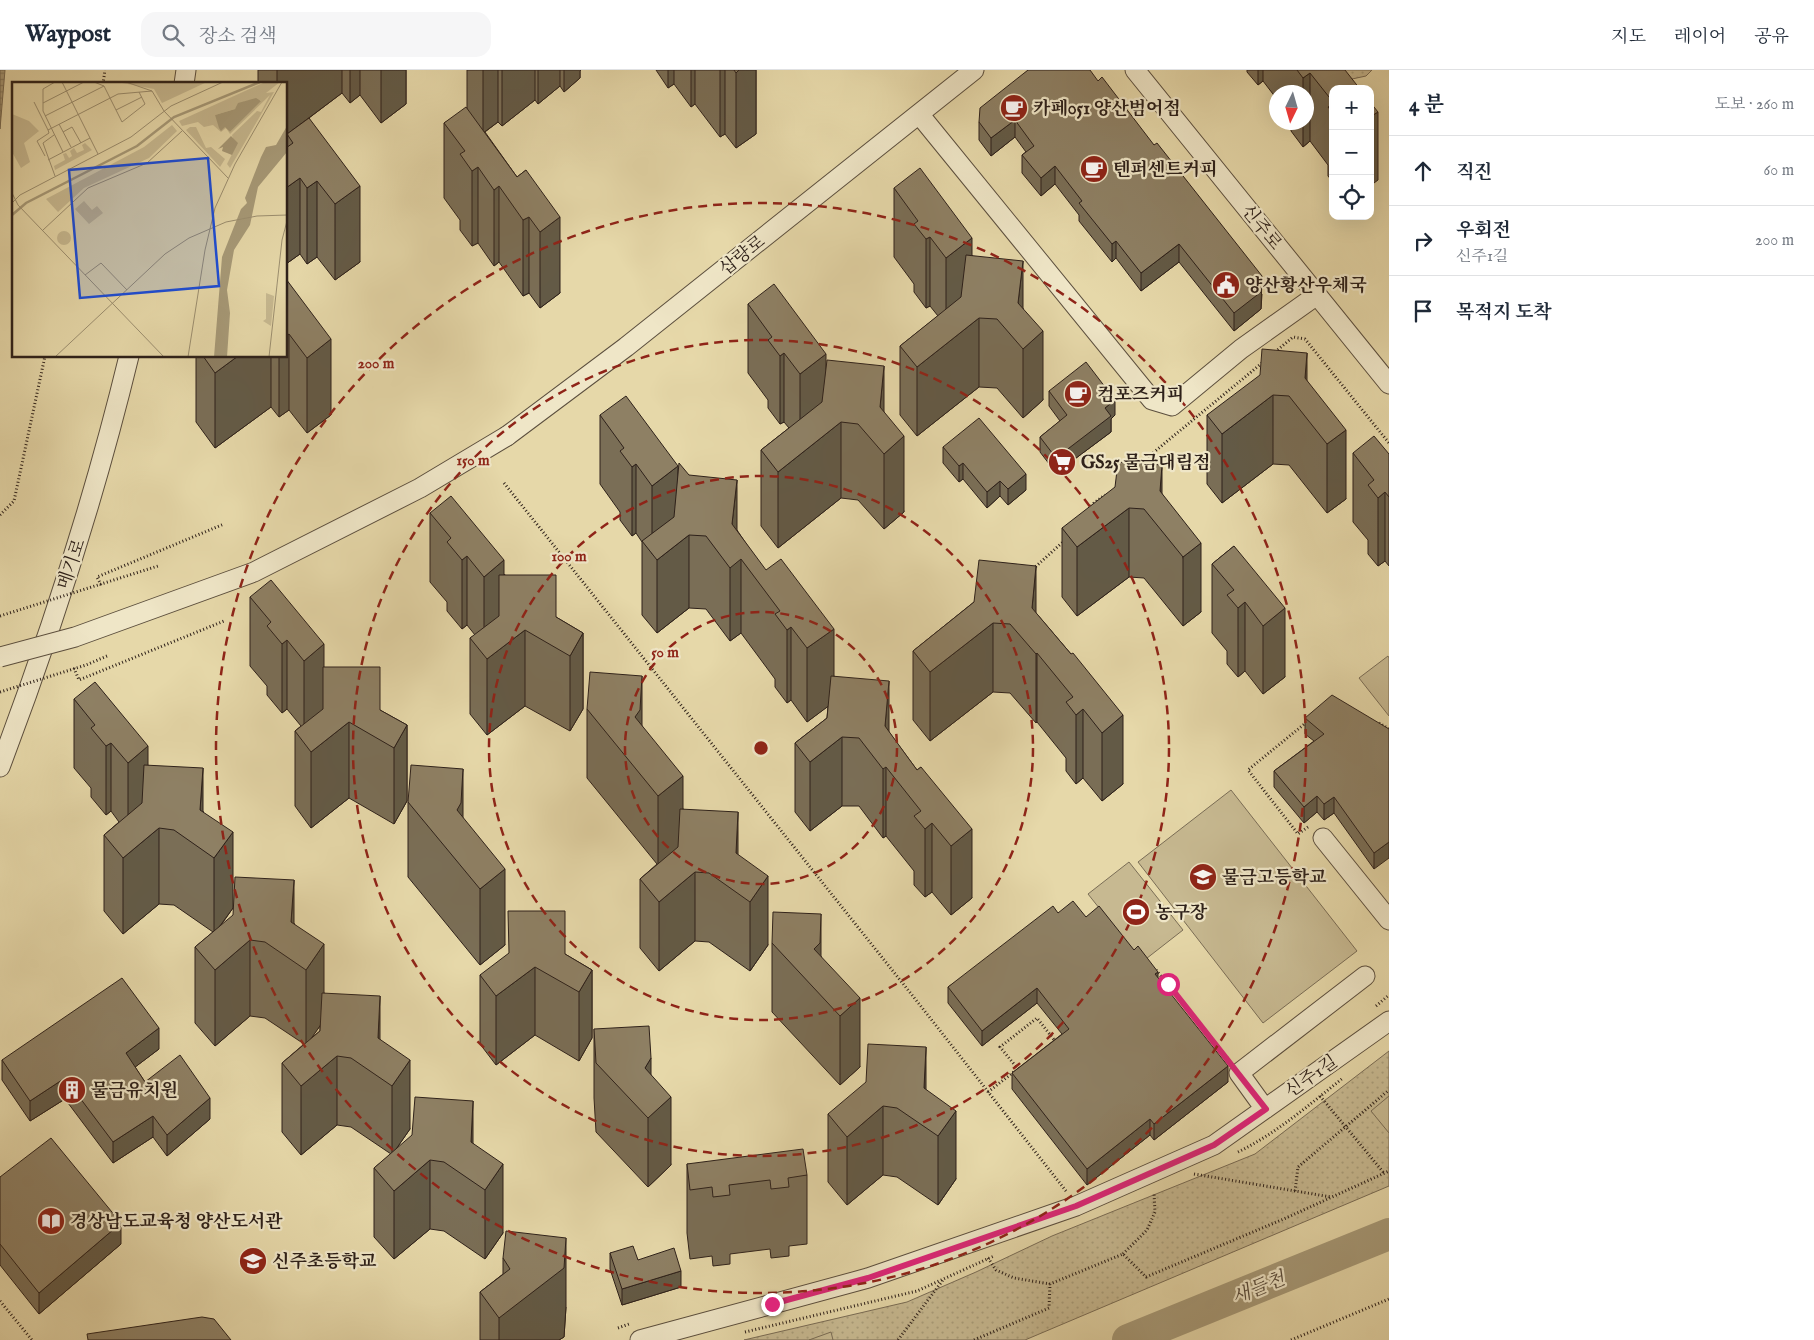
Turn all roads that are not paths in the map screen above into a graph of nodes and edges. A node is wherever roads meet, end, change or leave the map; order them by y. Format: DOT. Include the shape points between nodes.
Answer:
graph roads {
  1 [pos="974,70"];
  2 [pos="1135,70"];
  3 [pos="919,114"];
  4 [pos="1316,295"];
  5 [pos="129,358"];
  6 [pos="1389,384"];
  7 [pos="0,657"];
  8 [pos="0,767"];
  9 [pos="1324,838"];
  10 [pos="1389,920"];
  11 [pos="1365,976"];
  12 [pos="1389,1021"];
  13 [pos="1266,1109"];
  14 [pos="640,1340"];
  1 -- 3 [label="street, 삽량로"];
  2 -- 4 [label="street, 신주로"];
  3 -- 4 [label="street" via="1152,400 1172,406"];
  3 -- 7 [label="street, 삽량로, bridge" via="626,347 507,436 420,488 254,572 75,637"];
  4 -- 6 [label="street, 신주로"];
  5 -- 8 [label="street, 메기로" via="80,538"];
  9 -- 10 [label="street"];
  11 -- 13 [label="street" via="1239,1073"];
  12 -- 13 [label="street, 신주1길"];
  13 -- 14 [label="street, 신주1길" via="1214,1145 1076,1206 868,1278"];
}
